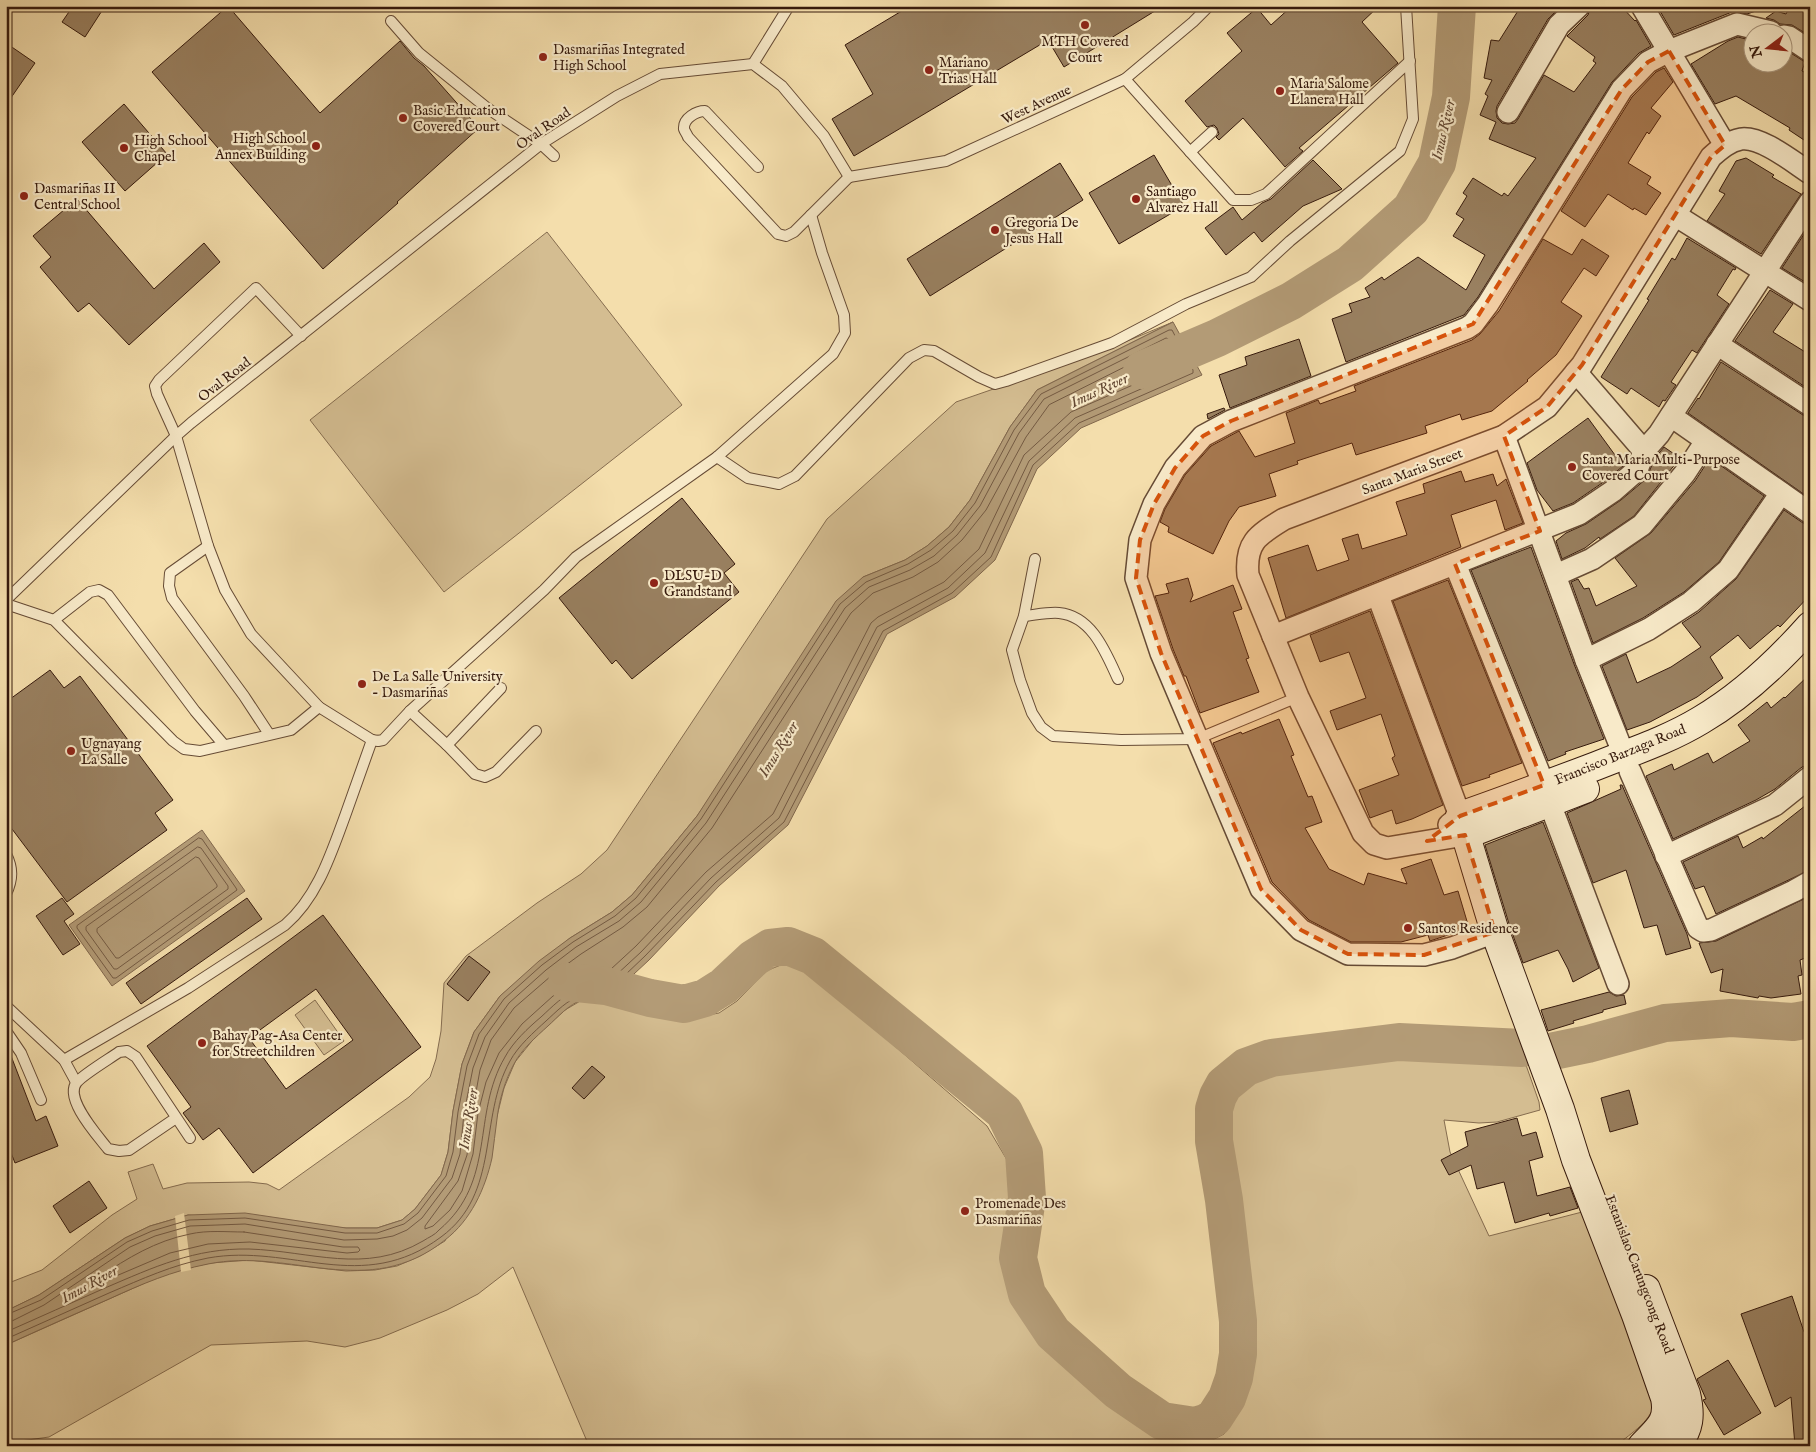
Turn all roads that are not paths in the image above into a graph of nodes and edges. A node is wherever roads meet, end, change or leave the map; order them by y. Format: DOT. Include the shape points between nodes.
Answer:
graph roads {
  1 [pos="789,6"];
  2 [pos="1209,6"];
  3 [pos="1406,6"];
  4 [pos="1579,6"];
  5 [pos="1642,6"];
  6 [pos="391,21"];
  7 [pos="1744,26"];
  8 [pos="1794,41"];
  9 [pos="1669,51"];
  10 [pos="1810,51"];
  11 [pos="1410,61"];
  12 [pos="753,64"];
  13 [pos="1125,79"];
  14 [pos="1508,112"];
  15 [pos="1212,132"];
  16 [pos="541,144"];
  17 [pos="1725,145"];
  18 [pos="1190,152"];
  19 [pos="554,156"];
  20 [pos="758,167"];
  21 [pos="1810,173"];
  22 [pos="849,177"];
  23 [pos="1810,202"];
  24 [pos="811,215"];
  25 [pos="1675,215"];
  26 [pos="1766,271"];
  27 [pos="1810,300"];
  28 [pos="301,336"];
  29 [pos="1717,344"];
  30 [pos="1576,372"];
  31 [pos="1810,405"];
  32 [pos="1671,416"];
  33 [pos="176,436"];
  34 [pos="1504,436"];
  35 [pos="1706,441"];
  36 [pos="1644,452"];
  37 [pos="718,457"];
  38 [pos="1781,493"];
  39 [pos="1810,513"];
  40 [pos="1540,531"];
  41 [pos="208,546"];
  42 [pos="1035,559"];
  43 [pos="1455,564"];
  44 [pos="1556,575"];
  45 [pos="1378,596"];
  46 [pos="6,600"];
  47 [pos="6,604"];
  48 [pos="1024,616"];
  49 [pos="54,620"];
  50 [pos="1810,626"];
  51 [pos="1273,636"];
  52 [pos="1810,654"];
  53 [pos="1586,660"];
  54 [pos="1118,679"];
  55 [pos="501,688"];
  56 [pos="1298,698"];
  57 [pos="319,707"];
  58 [pos="410,711"];
  59 [pos="536,730"];
  60 [pos="269,734"];
  61 [pos="1197,738"];
  62 [pos="372,740"];
  63 [pos="224,745"];
  64 [pos="448,745"];
  65 [pos="1627,763"];
  66 [pos="1810,777"];
  67 [pos="1547,794"];
  68 [pos="1463,826"];
  69 [pos="6,854"];
  70 [pos="1666,856"];
  71 [pos="1810,882"];
  72 [pos="6,894"];
  73 [pos="1495,932"];
  74 [pos="1618,984"];
  75 [pos="6,1006"];
  76 [pos="6,1031"];
  77 [pos="64,1060"];
  78 [pos="76,1082"];
  79 [pos="40,1100"];
  80 [pos="1558,1103"];
  81 [pos="176,1118"];
  82 [pos="190,1138"];
  83 [pos="1642,1446"];
  84 [pos="1676,1446"];
  1 -- 12 [label="lane"];
  2 -- 13 [label="lane, West Avenue"];
  3 -- 11 [label="lane"];
  4 -- 14 [label="street" via="1558,25"];
  5 -- 9 [label="street"];
  6 -- 16 [label="lane" via="420,54 487,108"];
  7 -- 9 [label="street" via="1737,24"];
  8 -- 10 [label="street"];
  9 -- 17 [label="street"];
  9 -- 61 [label="street" via="1648,62 1622,89 1473,324 1231,421 1203,436 1175,468 1154,504 1140,540 1136,578 1161,653"];
  11 -- 18 [label="lane" via="1266,194 1251,200 1233,200"];
  11 -- 37 [label="lane" via="1413,119 1400,151 1251,277 1186,304 1112,343 995,384 934,351 924,350 909,358 796,476 779,484 748,478"];
  12 -- 16 [label="lane, Oval Road" via="660,74 617,96"];
  12 -- 22 [label="lane" via="782,86 824,136"];
  13 -- 18 [label="lane"];
  13 -- 22 [label="lane, West Avenue" via="946,161"];
  15 -- 18 [label="lane"];
  16 -- 19 [label="lane"];
  16 -- 28 [label="lane, Oval Road"];
  17 -- 21 [label="street" via="1742,139 1758,141"];
  17 -- 25 [label="street, Santa Maria Street" via="1711,157"];
  20 -- 24 [label="lane" via="705,111 698,111 686,121 684,129 688,137 778,234 786,236 794,232"];
  22 -- 24 [label="lane"];
  23 -- 26 [label="street"];
  24 -- 37 [label="lane" via="844,315 845,333 832,354"];
  25 -- 26 [label="street"];
  25 -- 30 [label="street, Santa Maria Street"];
  26 -- 27 [label="street"];
  26 -- 29 [label="street"];
  28 -- 33 [label="lane, Oval Road"];
  28 -- 33 [label="lane" via="256,288 159,380 156,394"];
  29 -- 31 [label="street"];
  29 -- 32 [label="street"];
  30 -- 34 [label="street, Santa Maria Street" via="1547,407"];
  30 -- 36 [label="street"];
  32 -- 35 [label="street"];
  32 -- 36 [label="street"];
  33 -- 41 [label="lane"];
  33 -- 46 [label="lane, Oval Road"];
  34 -- 40 [label="street"];
  34 -- 51 [label="street, Santa Maria Street" via="1284,519 1266,530 1252,544 1246,560 1248,575"];
  35 -- 38 [label="street"];
  35 -- 44 [label="street" via="1685,473 1642,525 1592,559"];
  36 -- 40 [label="street" via="1637,470 1613,491 1579,514"];
  37 -- 58 [label="lane" via="576,557"];
  38 -- 39 [label="street"];
  38 -- 53 [label="street" via="1728,570 1691,602 1649,630"];
  40 -- 43 [label="street"];
  40 -- 44 [label="street"];
  41 -- 57 [label="lane" via="225,590 251,634"];
  41 -- 60 [label="lane" via="170,573 172,598"];
  42 -- 48 [label="lane"];
  43 -- 45 [label="street"];
  43 -- 67 [label="street"];
  44 -- 53 [label="street"];
  45 -- 51 [label="street"];
  45 -- 68 [label="street"];
  47 -- 49 [label="lane"];
  48 -- 54 [label="lane" via="1059,613 1082,621 1103,646"];
  48 -- 61 [label="lane" via="1012,650 1032,713 1041,727 1053,736 1121,740"];
  49 -- 63 [label="lane" via="184,749 200,752"];
  49 -- 63 [label="lane" via="90,592 99,590 108,595"];
  50 -- 65 [label="street, Francisco Barzaga Road" via="1787,653 1726,703"];
  51 -- 56 [label="street, Santa Maria Street"];
  52 -- 65 [label="street, Francisco Barzaga Road" via="1766,694 1710,733 1670,754"];
  53 -- 65 [label="street"];
  55 -- 64 [label="lane"];
  56 -- 61 [label="lane"];
  56 -- 68 [label="street, Santa Maria Street" via="1363,833 1374,844 1387,848 1427,841"];
  57 -- 60 [label="lane" via="291,730"];
  57 -- 62 [label="lane"];
  58 -- 62 [label="lane" via="383,740"];
  58 -- 64 [label="lane"];
  59 -- 64 [label="lane" via="496,772 486,777 475,774"];
  60 -- 63 [label="lane"];
  61 -- 73 [label="street" via="1261,889 1301,930 1348,954 1424,955"];
  62 -- 77 [label="lane" via="326,867 294,918 188,988"];
  65 -- 67 [label="street, Francisco Barzaga Road"];
  65 -- 70 [label="street"];
  66 -- 70 [label="street" via="1775,805"];
  67 -- 68 [label="street, Francisco Barzaga Road"];
  67 -- 74 [label="street"];
  68 -- 73 [label="street, Estanislao Carungcong Road"];
  69 -- 72 [label="lane" via="12,866"];
  70 -- 71 [label="street" via="1698,928 1703,931 1736,919"];
  73 -- 80 [label="street, Estanislao Carungcong Road"];
  75 -- 77 [label="lane"];
  76 -- 79 [label="lane" via="21,1053"];
  77 -- 78 [label="lane"];
  78 -- 81 [label="lane" via="119,1052 127,1051 136,1057"];
  78 -- 81 [label="lane" via="75,1104 108,1149 129,1150"];
  80 -- 83 [label="street, Estanislao Carungcong Road" via="1576,1160 1665,1398 1664,1421"];
  80 -- 84 [label="street, Estanislao Carungcong Road" via="1592,1155 1608,1189 1686,1394 1689,1421"];
  81 -- 82 [label="lane"];
}
